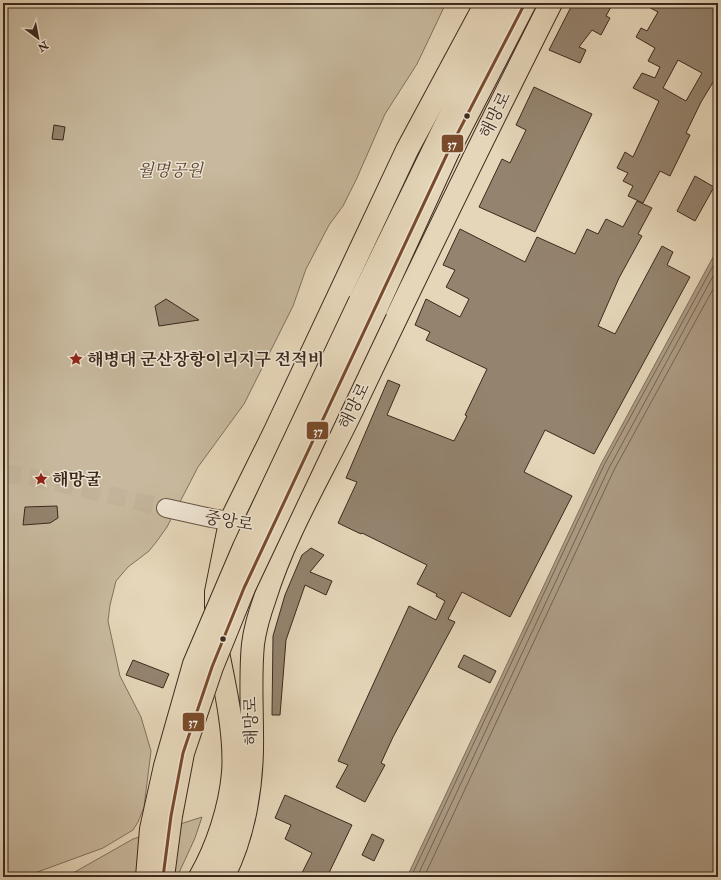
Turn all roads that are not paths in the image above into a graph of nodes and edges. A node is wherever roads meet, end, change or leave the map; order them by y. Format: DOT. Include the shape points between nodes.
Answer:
graph roads {
  1 [pos="486,3"];
  2 [pos="508,3"];
  3 [pos="525,3"];
  4 [pos="551,3"];
  5 [pos="368,305"];
  6 [pos="275,431"];
  7 [pos="326,463"];
  8 [pos="166,508"];
  9 [pos="230,522"];
  10 [pos="292,531"];
  11 [pos="147,877"];
  12 [pos="163,877"];
  13 [pos="200,877"];
  14 [pos="223,877"];
  1 -- 6 [label="main road, 해망로" via="407,150"];
  2 -- 5 [label="main road" via="463,89"];
  3 -- 5 [label="main road"];
  4 -- 7 [label="main road, 해망로"];
  5 -- 11 [label="main road, bridge" via="244,547 194,664 165,766 153,822"];
  5 -- 12 [label="main road, bridge" via="212,667 183,753"];
  6 -- 7 [label="main road" via="274,481 282,490 296,491 309,484"];
  6 -- 9 [label="main road, 해망로"];
  7 -- 10 [label="main road, 해망로"];
  8 -- 9 [label="street, 중앙로"];
  9 -- 10 [label="street, 중앙로"];
  9 -- 13 [label="main road, 해망로" via="216,592 216,643 226,692 233,773 218,839"];
  10 -- 14 [label="main road, 해망로" via="265,598 254,642 250,689 251,770 245,810 230,863"];
}
